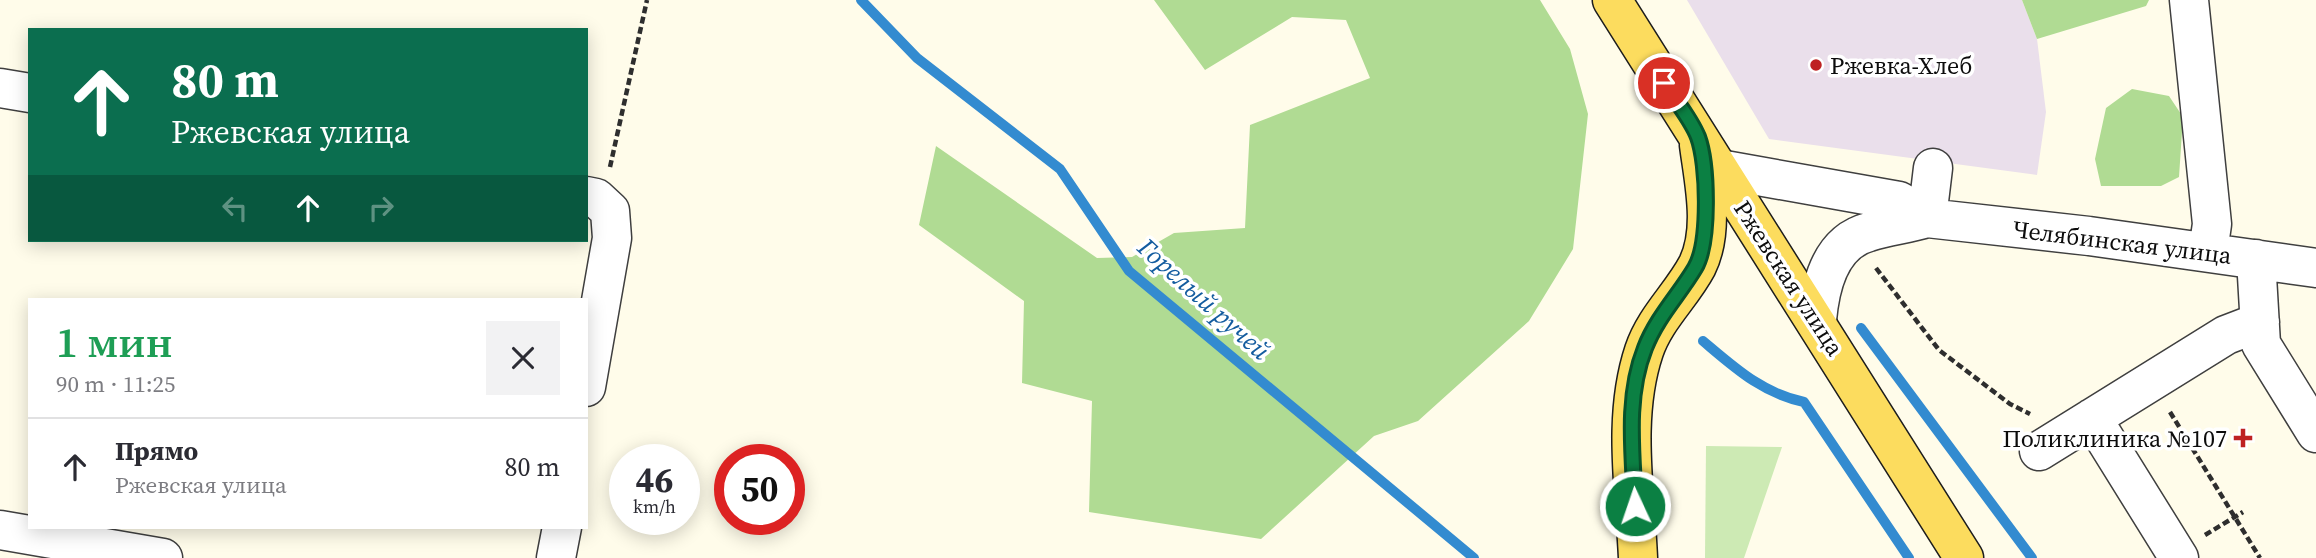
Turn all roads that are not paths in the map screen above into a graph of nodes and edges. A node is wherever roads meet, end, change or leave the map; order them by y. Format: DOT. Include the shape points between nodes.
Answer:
graph roads {
  1 [pos="1612,0"];
  2 [pos="2189,0"];
  3 [pos="0,88"];
  4 [pos="28,93"];
  5 [pos="1698,137"];
  6 [pos="1933,168"];
  7 [pos="1719,169"];
  8 [pos="591,197"];
  9 [pos="1927,218"];
  10 [pos="2208,252"];
  11 [pos="2256,259"];
  12 [pos="2316,268"];
  13 [pos="1817,320"];
  14 [pos="2260,322"];
  15 [pos="588,376"];
  16 [pos="2316,433"];
  17 [pos="562,529"];
  18 [pos="0,530"];
  19 [pos="163,558"];
  20 [pos="556,558"];
  21 [pos="1638,558"];
  22 [pos="1964,558"];
  23 [pos="2179,558"];
  1 -- 5 [label="main road, Ржевская улица"];
  2 -- 10 [label="street" via="2212,224"];
  3 -- 4 [label="street"];
  5 -- 7 [label="main road, Ржевская улица"];
  5 -- 21 [label="main road" via="1706,232 1697,265 1661,315 1644,350 1634,390 1631,428"];
  6 -- 9 [label="street"];
  7 -- 9 [label="street, Челябинская улица" via="1899,201"];
  7 -- 13 [label="main road, Ржевская улица"];
  8 -- 15 [label="street" via="610,211 612,238"];
  9 -- 10 [label="street, Челябинская улица"];
  9 -- 13 [label="street, Челябинская улица" via="1858,236 1835,256 1820,286"];
  10 -- 11 [label="street, Челябинская улица"];
  11 -- 12 [label="street, Челябинская улица"];
  11 -- 14 [label="street"];
  13 -- 22 [label="main road, Ржевская улица"];
  14 -- 16 [label="street" via="2261,344"];
  14 -- 23 [label="street" via="2226,335 2067,434"];
  17 -- 20 [label="street"];
  18 -- 19 [label="street"];
}
